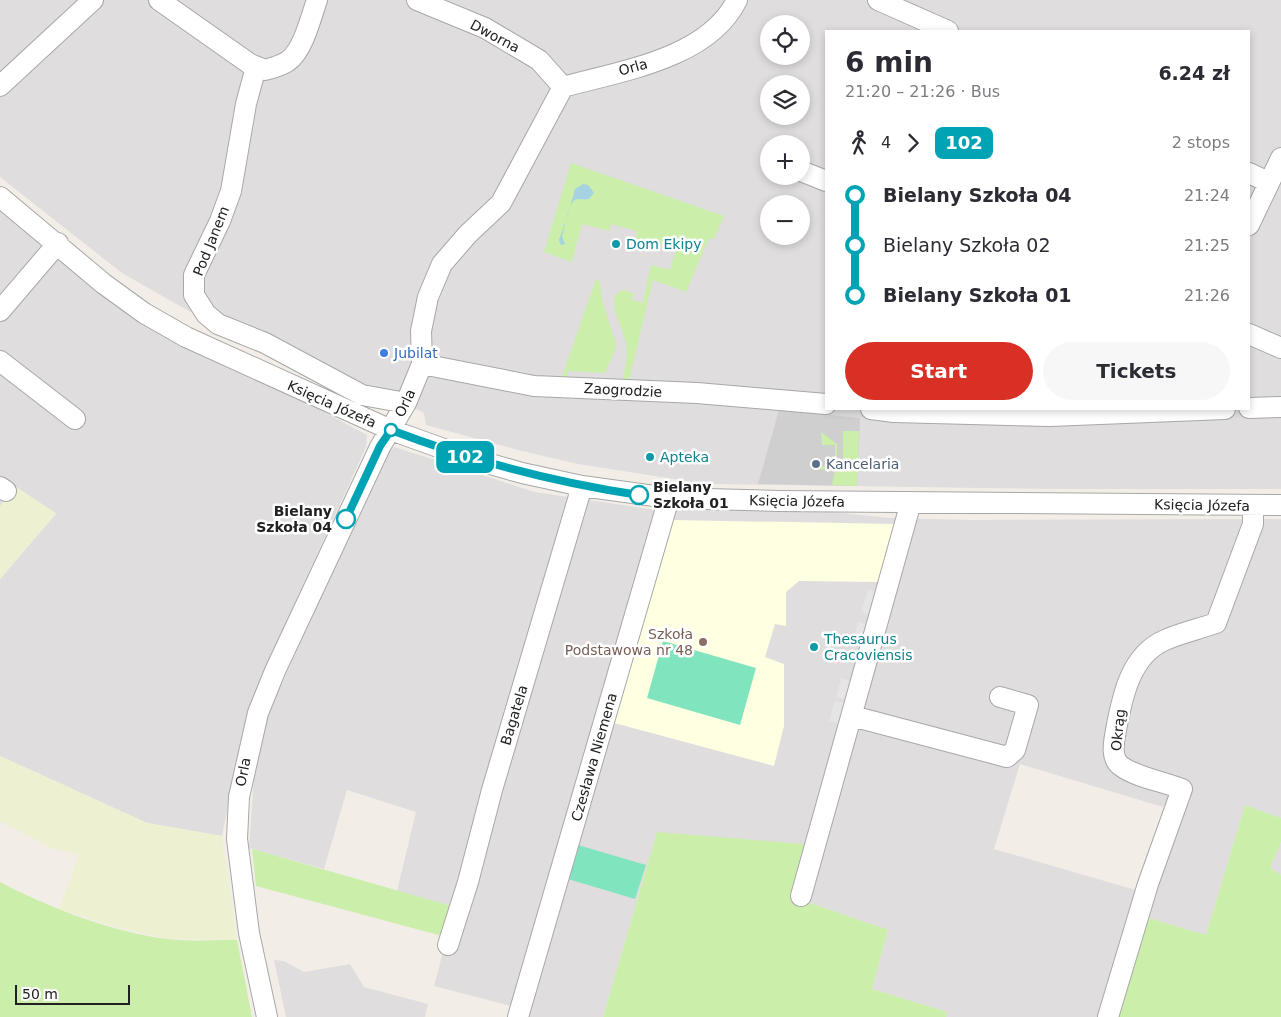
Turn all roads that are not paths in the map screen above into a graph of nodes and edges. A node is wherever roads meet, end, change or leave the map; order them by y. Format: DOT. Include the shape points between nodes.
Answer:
graph roads {
  1 [pos="93,0"];
  2 [pos="158,0"];
  3 [pos="317,0"];
  4 [pos="417,0"];
  5 [pos="737,0"];
  6 [pos="878,0"];
  7 [pos="946,30"];
  8 [pos="256,67"];
  9 [pos="0,86"];
  10 [pos="563,88"];
  11 [pos="1281,158"];
  12 [pos="1250,173"];
  13 [pos="810,175"];
  14 [pos="825,182"];
  15 [pos="1268,182"];
  16 [pos="0,197"];
  17 [pos="1250,223"];
  18 [pos="58,243"];
  19 [pos="0,311"];
  20 [pos="1250,334"];
  21 [pos="1281,348"];
  22 [pos="0,361"];
  23 [pos="422,364"];
  24 [pos="406,403"];
  25 [pos="825,404"];
  26 [pos="1281,406"];
  27 [pos="1250,408"];
  28 [pos="879,410"];
  29 [pos="1200,410"];
  30 [pos="75,419"];
  31 [pos="391,430"];
  32 [pos="582,486"];
  33 [pos="669,498"];
  34 [pos="910,502"];
  35 [pos="1281,505"];
  36 [pos="1253,506"];
  37 [pos="1000,697"];
  38 [pos="852,716"];
  39 [pos="800,896"];
  40 [pos="448,945"];
  41 [pos="267,1017"];
  42 [pos="518,1017"];
  43 [pos="1108,1017"];
  1 -- 9 [label="street"];
  2 -- 8 [label="street"];
  3 -- 8 [label="street" via="306,34 289,61 265,70"];
  4 -- 10 [label="street, Dworna" via="485,28 539,60"];
  5 -- 10 [label="street, Orla" via="730,13 709,35 676,54"];
  6 -- 7 [label="street"];
  8 -- 24 [label="street, Pod Janem" via="231,191 194,275 194,295 206,314 218,324 264,343 362,396"];
  10 -- 23 [label="street, Orla" via="501,203 442,264 428,297 421,331"];
  11 -- 15 [label="street"];
  12 -- 15 [label="street"];
  13 -- 14 [label="street"];
  15 -- 17 [label="street"];
  16 -- 18 [label="street, Księcia Józefa"];
  18 -- 19 [label="street"];
  18 -- 31 [label="street, Księcia Józefa" via="112,290 186,337"];
  20 -- 21 [label="street"];
  22 -- 30 [label="street"];
  23 -- 24 [label="street, Orla"];
  23 -- 25 [label="street, Zaogrodzie" via="534,386 697,393"];
  24 -- 31 [label="street, Orla"];
  26 -- 27 [label="street"];
  28 -- 29 [label="street" via="1050,416"];
  31 -- 32 [label="street, Księcia Józefa" via="466,457"];
  31 -- 41 [label="street, Orla" via="380,446 274,671 249,746 239,796 237,838 249,933"];
  32 -- 33 [label="street, Księcia Józefa"];
  32 -- 40 [label="street, Bagatela"];
  33 -- 34 [label="street, Księcia Józefa"];
  33 -- 42 [label="street, Czesława Niemena"];
  34 -- 36 [label="street, Księcia Józefa"];
  34 -- 38 [label="street"];
  35 -- 36 [label="street, Księcia Józefa"];
  36 -- 43 [label="street, Okrąg" via="1253,524 1216,623 1162,641 1139,664 1122,696 1113,751 1118,763 1134,773 1182,788 1148,884"];
  37 -- 38 [label="street" via="1028,705 1015,750 1007,757"];
  38 -- 39 [label="street"];
}
